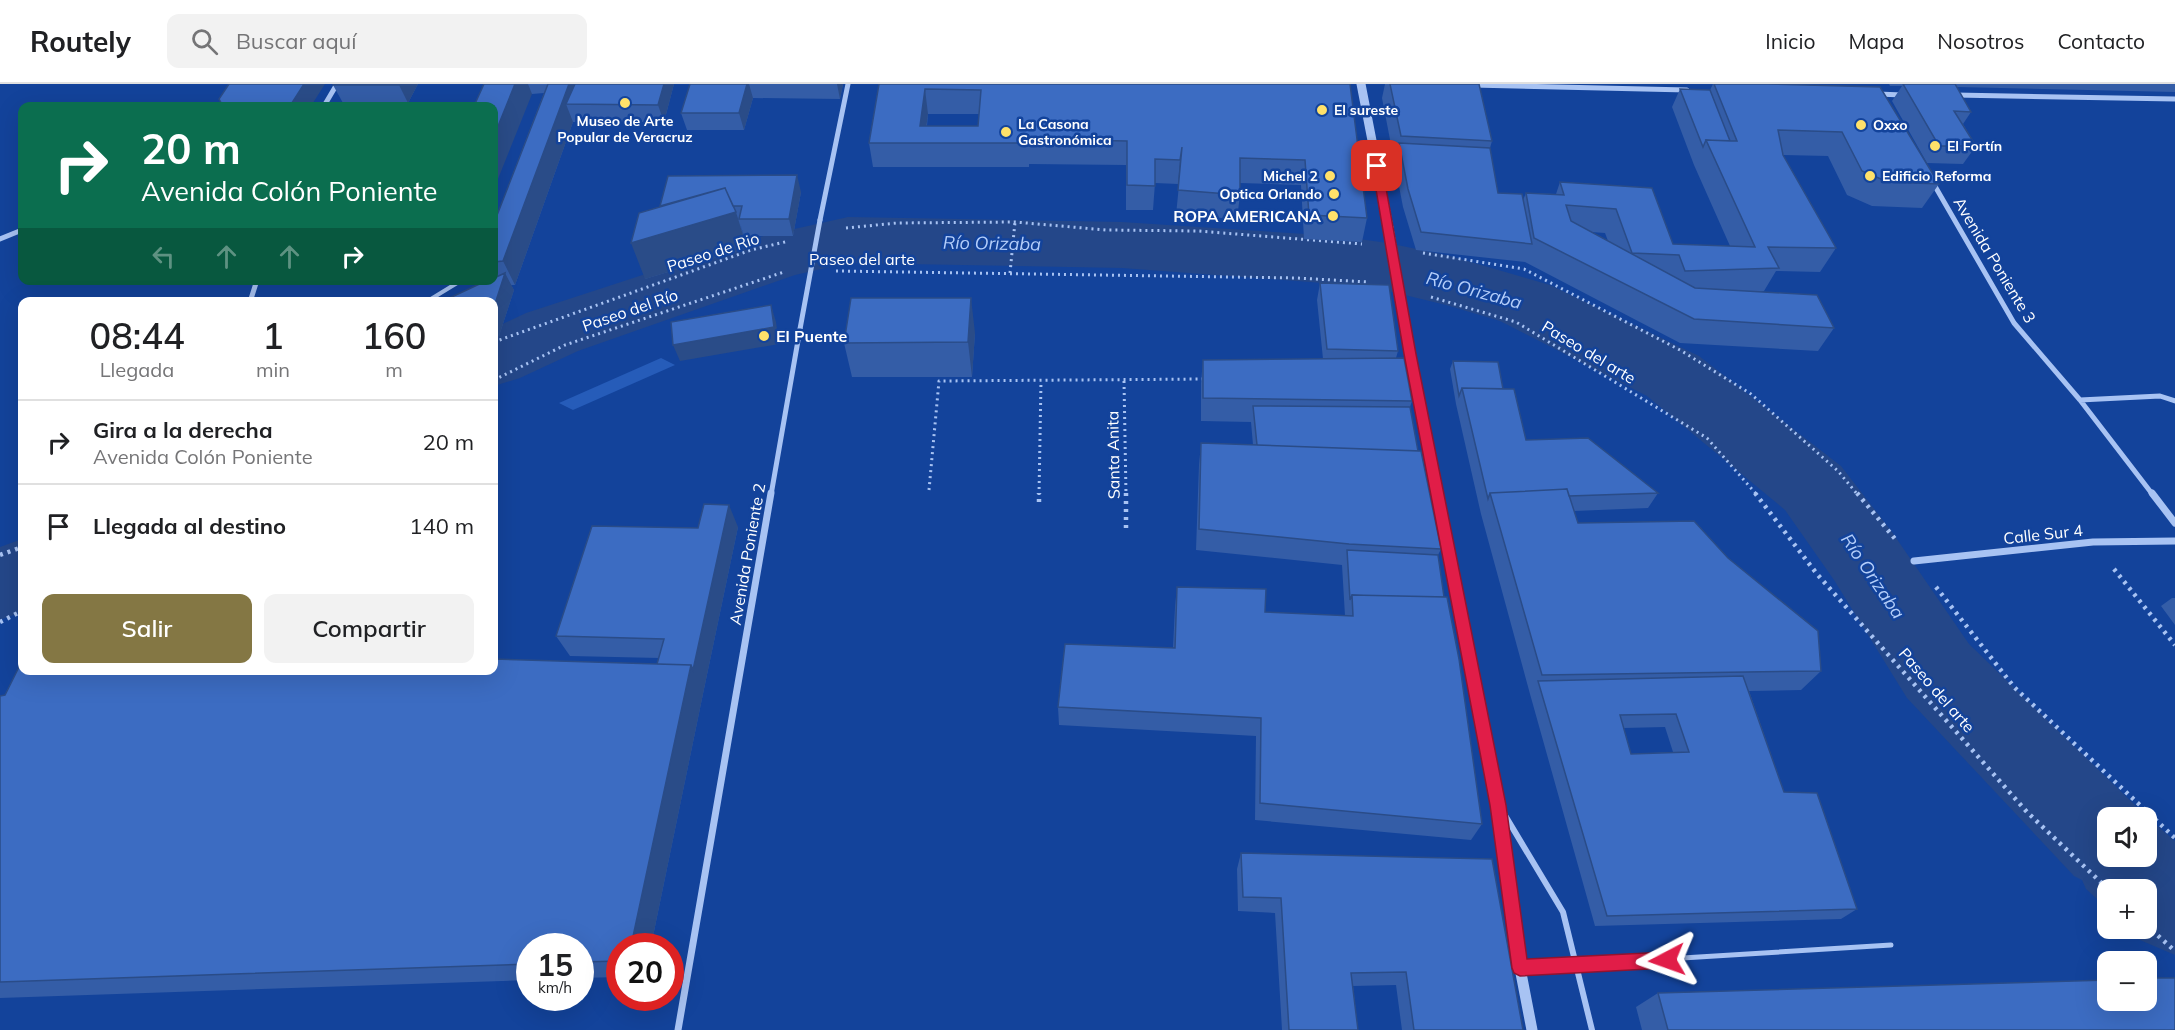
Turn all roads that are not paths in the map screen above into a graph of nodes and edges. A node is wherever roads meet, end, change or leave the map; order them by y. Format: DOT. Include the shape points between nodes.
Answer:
graph roads {
  1 [pos="337,84"];
  2 [pos="848,84"];
  3 [pos="1361,84"];
  4 [pos="1876,84"];
  5 [pos="1468,85"];
  6 [pos="1692,90"];
  7 [pos="1870,94"];
  8 [pos="1882,94"];
  9 [pos="1905,94"];
  10 [pos="1952,95"];
  11 [pos="2175,99"];
  12 [pos="326,102"];
  13 [pos="1888,104"];
  14 [pos="1928,174"];
  15 [pos="18,232"];
  16 [pos="0,239"];
  17 [pos="454,285"];
  18 [pos="434,297"];
  19 [pos="2080,400"];
  20 [pos="2175,401"];
  21 [pos="2175,524"];
  22 [pos="2175,541"];
  23 [pos="1914,561"];
  24 [pos="1498,805"];
  25 [pos="1891,945"];
  26 [pos="1578,966"];
  27 [pos="1520,968"];
  28 [pos="678,1030"];
  29 [pos="1532,1030"];
  30 [pos="1592,1030"];
  1 -- 12 [label="street"];
  2 -- 28 [label="street, Avenida Poniente 2, bridge" via="800,329"];
  3 -- 24 [label="street, bridge"];
  4 -- 8 [label="street"];
  5 -- 6 [label="street"];
  7 -- 8 [label="street"];
  8 -- 9 [label="street"];
  8 -- 13 [label="street"];
  10 -- 11 [label="street"];
  14 -- 19 [label="street, Avenida Poniente 3" via="2014,323"];
  15 -- 16 [label="street"];
  17 -- 18 [label="lane"];
  19 -- 20 [label="street" via="2160,396"];
  19 -- 21 [label="street, Avenida Poniente 3"];
  22 -- 23 [label="street, Calle Sur 4" via="2093,542"];
  24 -- 26 [label="street" via="1563,912"];
  24 -- 27 [label="street"];
  25 -- 26 [label="lane"];
  26 -- 27 [label="lane"];
  26 -- 30 [label="street"];
  27 -- 29 [label="street"];
}
